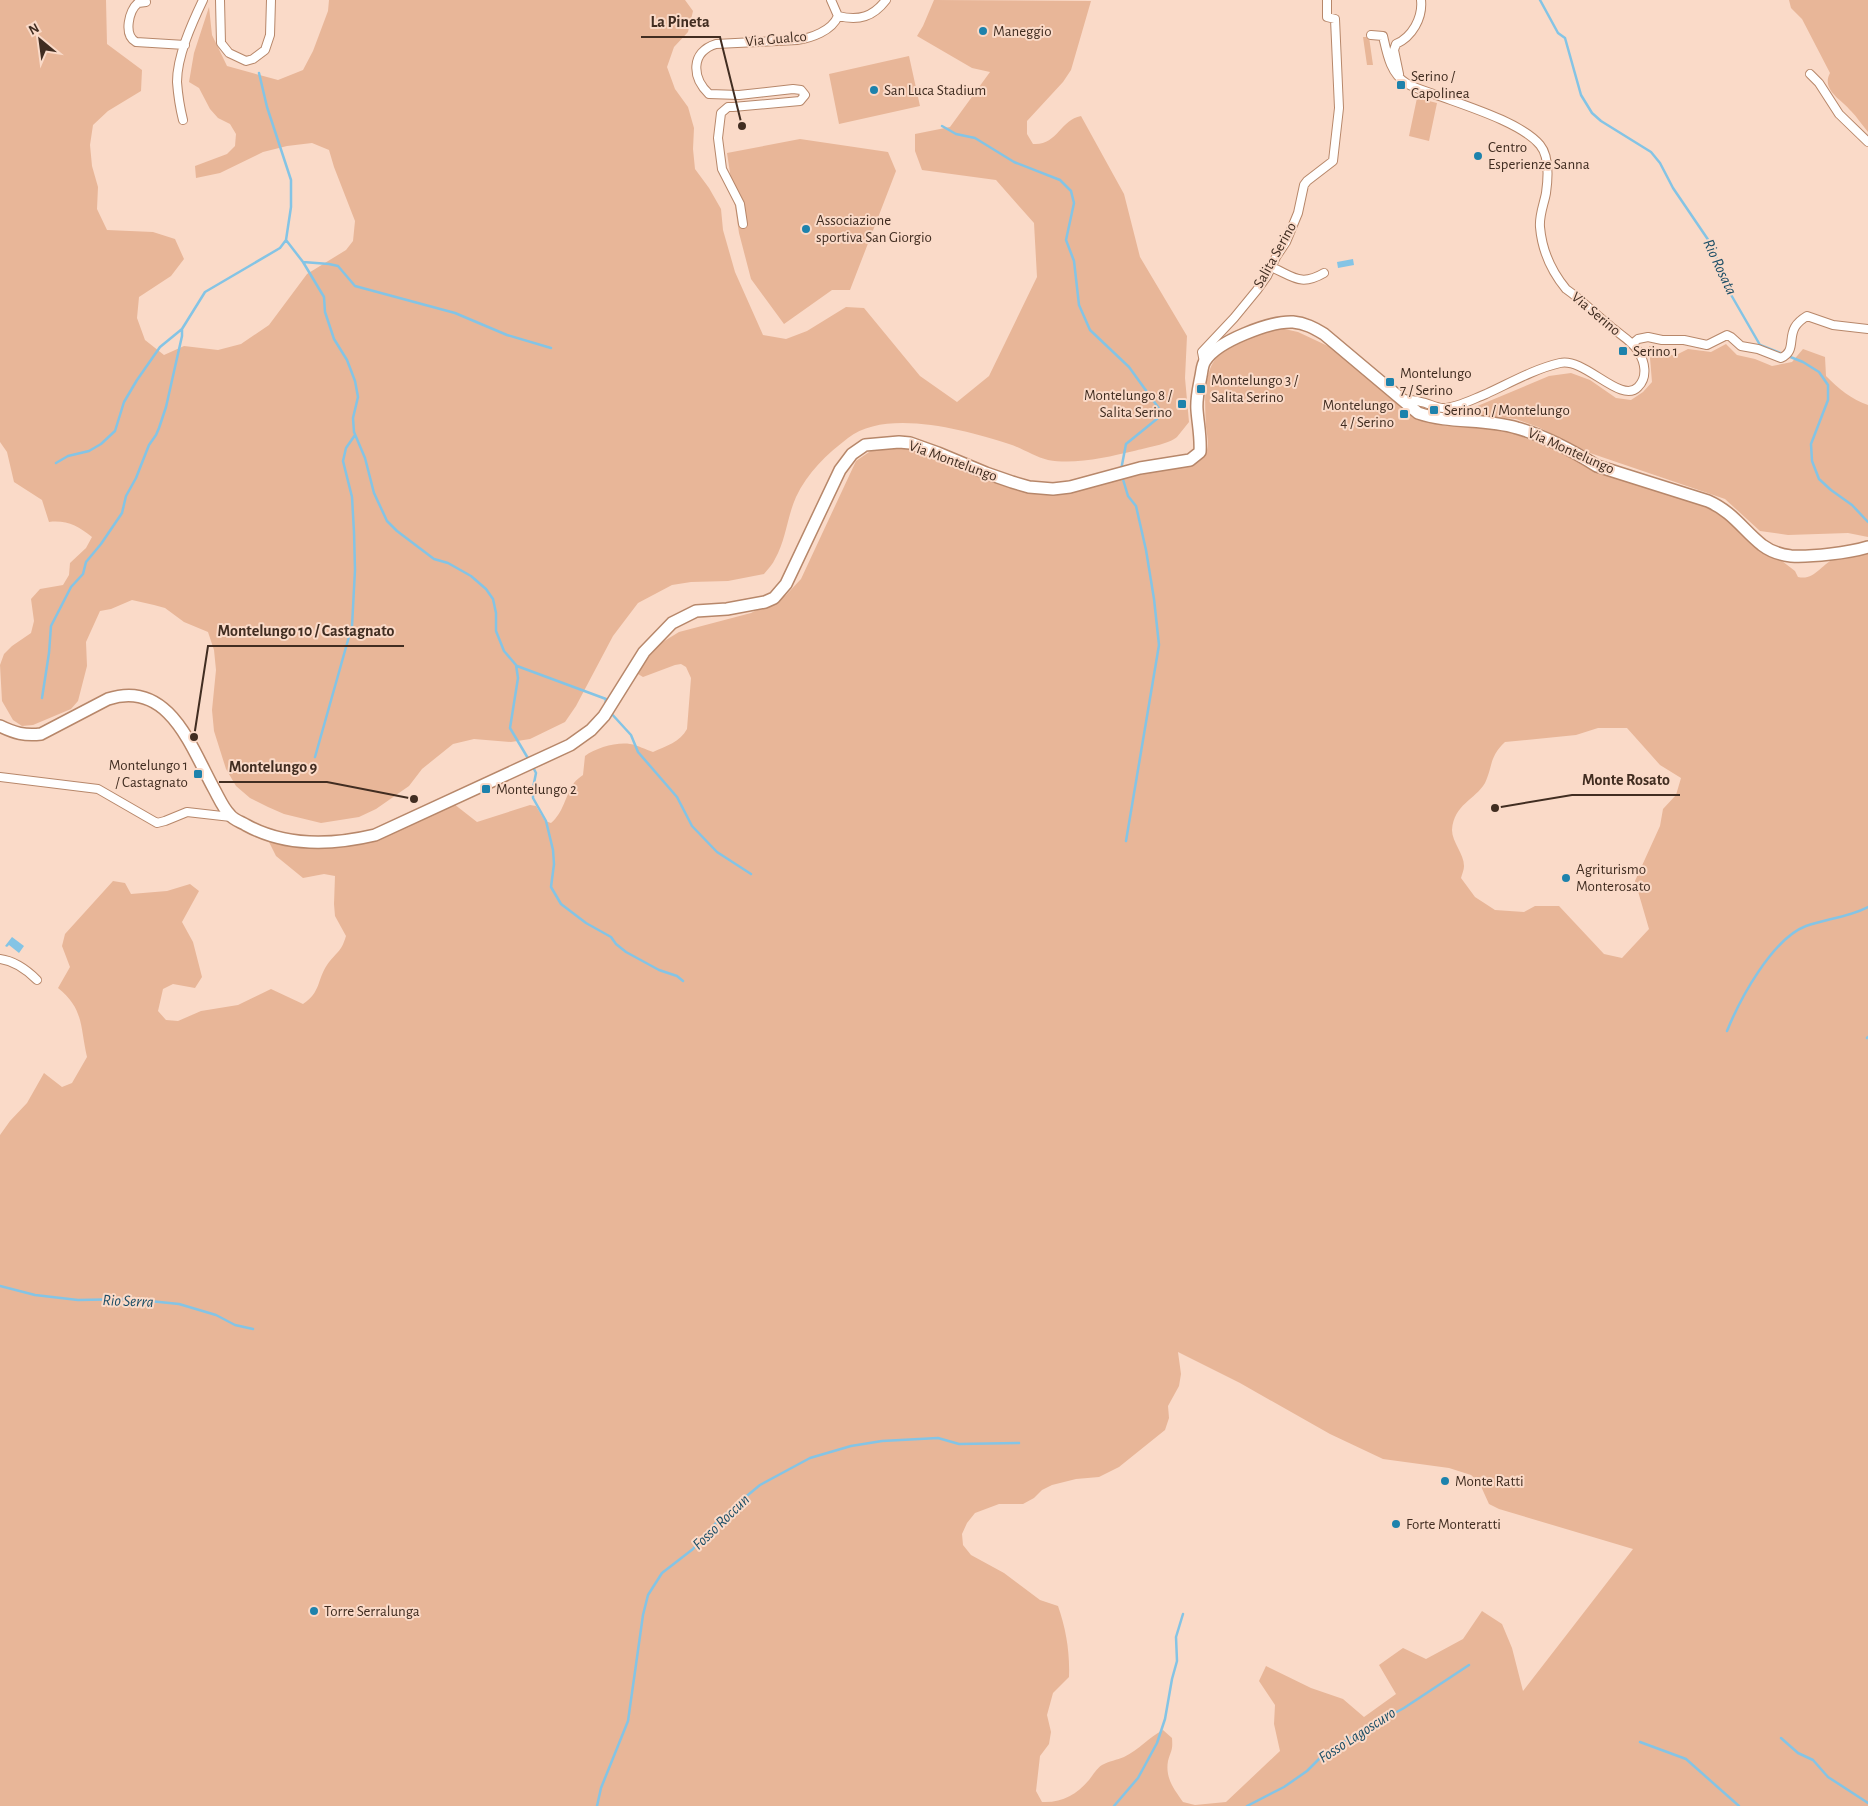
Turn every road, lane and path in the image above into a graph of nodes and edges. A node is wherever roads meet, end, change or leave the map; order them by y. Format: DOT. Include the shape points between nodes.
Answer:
graph roads {
  1 [pos="203,0"];
  2 [pos="220,0"];
  3 [pos="271,0"];
  4 [pos="831,0"];
  5 [pos="886,0"];
  6 [pos="1327,0"];
  7 [pos="1421,0"];
  8 [pos="146,2"];
  9 [pos="838,16"];
  10 [pos="1371,35"];
  11 [pos="185,45"];
  12 [pos="1810,74"];
  13 [pos="1399,76"];
  14 [pos="183,120"];
  15 [pos="1868,142"];
  16 [pos="743,224"];
  17 [pos="1272,266"];
  18 [pos="1324,273"];
  19 [pos="1868,329"];
  20 [pos="1632,344"];
  21 [pos="1204,362"];
  22 [pos="1402,399"];
  23 [pos="1868,547"];
  24 [pos="0,726"];
  25 [pos="0,777"];
  26 [pos="231,817"];
  27 [pos="0,959"];
  28 [pos="38,980"];
  1 -- 11 [label="street" via="191,22"];
  2 -- 3 [label="street" via="221,43 229,53 246,61 265,50 270,35"];
  4 -- 9 [label="street"];
  5 -- 9 [label="street" via="868,17"];
  6 -- 17 [label="street, Salita Serino" via="1327,17 1335,19 1339,99 1333,161 1304,185 1298,213"];
  7 -- 13 [label="street" via="1416,28 1396,44 1394,50"];
  8 -- 11 [label="street" via="138,3 133,10 128,30 132,40"];
  9 -- 16 [label="street, Via Gualco" via="822,32 808,38 726,43 708,47 698,58 698,81 709,94 739,96 793,89 801,90 805,95 800,101 733,106 721,113 718,138 722,170 740,204"];
  10 -- 13 [label="street" via="1383,36 1390,64"];
  11 -- 14 [label="street" via="177,80"];
  12 -- 15 [label="street" via="1839,114"];
  13 -- 20 [label="street, Via Serino" via="1412,86 1500,118 1540,145 1547,168 1540,226 1546,253 1557,278"];
  17 -- 18 [label="street" via="1296,280 1312,280"];
  17 -- 21 [label="street, Salita Serino" via="1234,318 1206,345 1202,352"];
  19 -- 20 [label="street" via="1833,325 1807,316 1796,325 1788,355 1781,358 1758,348 1741,346 1727,335 1707,344 1648,337"];
  20 -- 22 [label="street, Via Serino" via="1641,356 1644,374 1643,381 1632,391 1614,387 1594,373 1563,362 1454,406 1442,408"];
  21 -- 22 [label="street, Via Montelungo" via="1220,347 1245,334 1280,322 1294,322 1310,325 1324,334"];
  21 -- 26 [label="street, Via Montelungo" via="1197,409 1200,452 1190,460 1140,468 1070,488 1053,489 1029,487 986,474 910,443 865,445 852,454 840,470 780,592 765,602 696,611 672,623 644,652 604,716 592,730 570,745 376,835 354,840 328,843 272,837"];
  22 -- 23 [label="street, Via Montelungo" via="1418,413 1435,419 1517,428 1598,466 1708,501 1731,515 1762,545 1776,552 1790,556"];
  24 -- 26 [label="street" via="22,735 41,734 108,699 120,695 146,698 160,705 174,719"];
  25 -- 26 [label="street" via="98,789 157,822 187,812"];
  27 -- 28 [label="street" via="25,969"];
}
